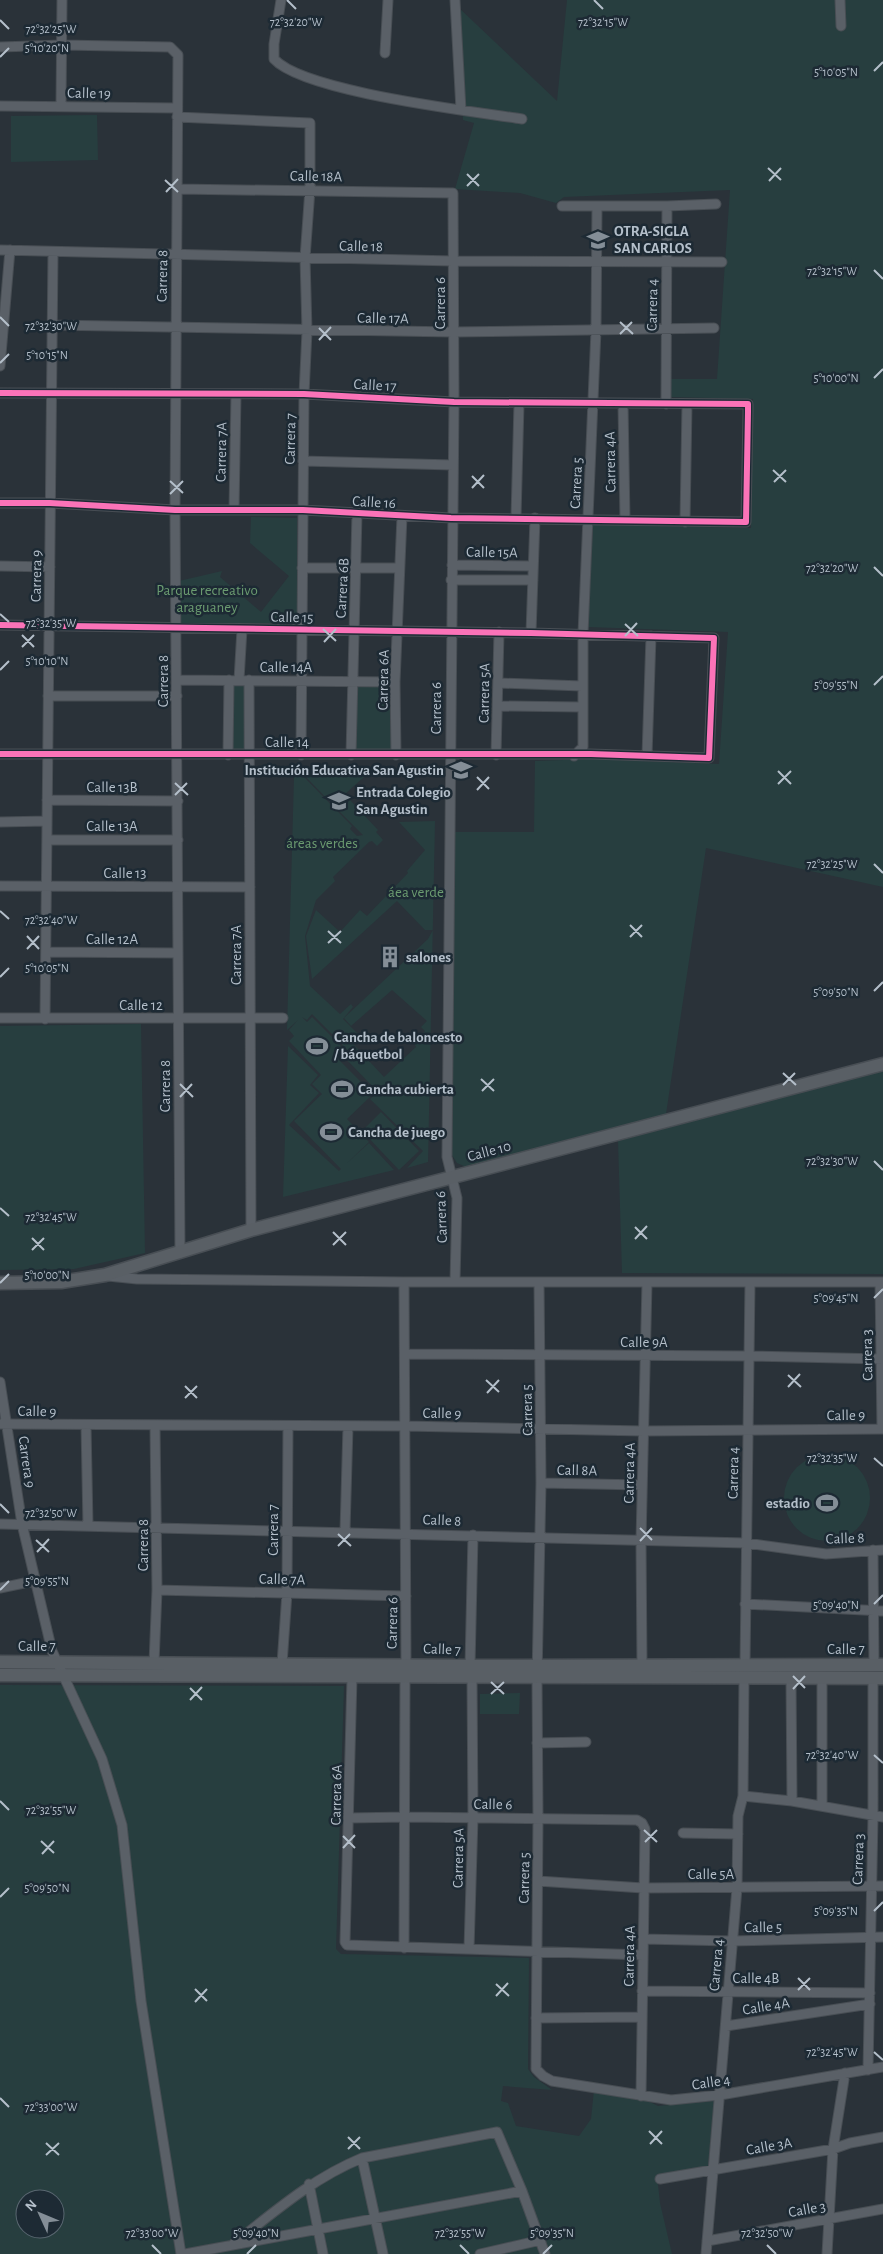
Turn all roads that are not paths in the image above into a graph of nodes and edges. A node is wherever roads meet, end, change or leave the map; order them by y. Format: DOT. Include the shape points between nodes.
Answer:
graph roads {
  1 [pos="62,0"];
  2 [pos="281,0"];
  3 [pos="388,0"];
  4 [pos="455,0"];
  5 [pos="840,0"];
  6 [pos="841,26"];
  7 [pos="62,45"];
  8 [pos="0,47"];
  9 [pos="385,53"];
  10 [pos="0,106"];
  11 [pos="61,106"];
  12 [pos="461,110"];
  13 [pos="177,113"];
  14 [pos="522,119"];
  15 [pos="310,123"];
  16 [pos="178,189"];
  17 [pos="310,189"];
  18 [pos="453,192"];
  19 [pos="716,204"];
  20 [pos="562,206"];
  21 [pos="667,206"];
  22 [pos="597,207"];
  23 [pos="0,250"];
  24 [pos="10,250"];
  25 [pos="53,253"];
  26 [pos="176,254"];
  27 [pos="305,258"];
  28 [pos="453,261"];
  29 [pos="598,262"];
  30 [pos="666,262"];
  31 [pos="722,262"];
  32 [pos="52,325"];
  33 [pos="176,327"];
  34 [pos="714,328"];
  35 [pos="596,330"];
  36 [pos="665,330"];
  37 [pos="307,331"];
  38 [pos="453,332"];
  39 [pos="0,366"];
  40 [pos="0,393"];
  41 [pos="175,394"];
  42 [pos="236,394"];
  43 [pos="304,394"];
  44 [pos="51,395"];
  45 [pos="454,402"];
  46 [pos="594,402"];
  47 [pos="519,403"];
  48 [pos="623,404"];
  49 [pos="666,404"];
  50 [pos="686,404"];
  51 [pos="303,461"];
  52 [pos="452,465"];
  53 [pos="0,503"];
  54 [pos="50,503"];
  55 [pos="175,510"];
  56 [pos="234,510"];
  57 [pos="303,510"];
  58 [pos="357,513"];
  59 [pos="402,516"];
  60 [pos="451,518"];
  61 [pos="516,518"];
  62 [pos="535,518"];
  63 [pos="587,520"];
  64 [pos="625,520"];
  65 [pos="685,522"];
  66 [pos="746,522"];
  67 [pos="452,565"];
  68 [pos="0,566"];
  69 [pos="533,566"];
  70 [pos="50,567"];
  71 [pos="302,568"];
  72 [pos="356,568"];
  73 [pos="399,568"];
  74 [pos="451,580"];
  75 [pos="533,580"];
  76 [pos="0,625"];
  77 [pos="49,626"];
  78 [pos="176,628"];
  79 [pos="242,629"];
  80 [pos="301,630"];
  81 [pos="353,630"];
  82 [pos="397,631"];
  83 [pos="450,631"];
  84 [pos="499,632"];
  85 [pos="531,632"];
  86 [pos="583,634"];
  87 [pos="651,636"];
  88 [pos="177,680"];
  89 [pos="234,680"];
  90 [pos="249,680"];
  91 [pos="301,681"];
  92 [pos="352,681"];
  93 [pos="395,682"];
  94 [pos="499,683"];
  95 [pos="582,686"];
  96 [pos="48,696"];
  97 [pos="177,696"];
  98 [pos="498,706"];
  99 [pos="582,707"];
  100 [pos="0,754"];
  101 [pos="48,754"];
  102 [pos="177,754"];
  103 [pos="228,755"];
  104 [pos="249,755"];
  105 [pos="301,755"];
  106 [pos="351,755"];
  107 [pos="396,755"];
  108 [pos="450,755"];
  109 [pos="496,755"];
  110 [pos="574,756"];
  111 [pos="647,756"];
  112 [pos="47,800"];
  113 [pos="178,801"];
  114 [pos="0,822"];
  115 [pos="47,822"];
  116 [pos="47,840"];
  117 [pos="178,840"];
  118 [pos="0,886"];
  119 [pos="46,886"];
  120 [pos="178,887"];
  121 [pos="250,887"];
  122 [pos="46,952"];
  123 [pos="178,953"];
  124 [pos="0,1018"];
  125 [pos="250,1018"];
  126 [pos="283,1018"];
  127 [pos="45,1019"];
  128 [pos="179,1019"];
  129 [pos="883,1064"];
  130 [pos="452,1177"];
  131 [pos="251,1230"];
  132 [pos="180,1253"];
  133 [pos="105,1275"];
  134 [pos="404,1282"];
  135 [pos="455,1282"];
  136 [pos="539,1282"];
  137 [pos="647,1282"];
  138 [pos="750,1282"];
  139 [pos="881,1282"];
  140 [pos="0,1283"];
  141 [pos="404,1354"];
  142 [pos="540,1354"];
  143 [pos="645,1356"];
  144 [pos="749,1356"];
  145 [pos="882,1359"];
  146 [pos="0,1382"];
  147 [pos="4,1424"];
  148 [pos="86,1425"];
  149 [pos="155,1426"];
  150 [pos="288,1426"];
  151 [pos="348,1426"];
  152 [pos="405,1426"];
  153 [pos="541,1428"];
  154 [pos="882,1429"];
  155 [pos="748,1430"];
  156 [pos="644,1431"];
  157 [pos="541,1483"];
  158 [pos="642,1485"];
  159 [pos="0,1524"];
  160 [pos="22,1524"];
  161 [pos="88,1526"];
  162 [pos="156,1528"];
  163 [pos="345,1531"];
  164 [pos="286,1532"];
  165 [pos="406,1532"];
  166 [pos="473,1535"];
  167 [pos="539,1538"];
  168 [pos="641,1541"];
  169 [pos="746,1542"];
  170 [pos="873,1550"];
  171 [pos="883,1550"];
  172 [pos="34,1581"];
  173 [pos="0,1588"];
  174 [pos="157,1590"];
  175 [pos="286,1592"];
  176 [pos="406,1596"];
  177 [pos="746,1604"];
  178 [pos="878,1611"];
  179 [pos="0,1662"];
  180 [pos="55,1662"];
  181 [pos="154,1663"];
  182 [pos="282,1664"];
  183 [pos="406,1664"];
  184 [pos="878,1665"];
  185 [pos="642,1666"];
  186 [pos="471,1672"];
  187 [pos="537,1672"];
  188 [pos="744,1672"];
  189 [pos="0,1675"];
  190 [pos="61,1675"];
  191 [pos="352,1677"];
  192 [pos="405,1678"];
  193 [pos="791,1678"];
  194 [pos="822,1678"];
  195 [pos="878,1678"];
  196 [pos="586,1742"];
  197 [pos="537,1743"];
  198 [pos="743,1796"];
  199 [pos="792,1801"];
  200 [pos="822,1806"];
  201 [pos="406,1817"];
  202 [pos="873,1817"];
  203 [pos="883,1817"];
  204 [pos="349,1818"];
  205 [pos="472,1818"];
  206 [pos="538,1818"];
  207 [pos="637,1820"];
  208 [pos="683,1833"];
  209 [pos="738,1834"];
  210 [pos="538,1881"];
  211 [pos="871,1886"];
  212 [pos="883,1886"];
  213 [pos="643,1888"];
  214 [pos="737,1888"];
  215 [pos="883,1937"];
  216 [pos="869,1938"];
  217 [pos="643,1939"];
  218 [pos="732,1941"];
  219 [pos="404,1948"];
  220 [pos="469,1949"];
  221 [pos="537,1951"];
  222 [pos="642,1955"];
  223 [pos="642,1991"];
  224 [pos="728,1992"];
  225 [pos="870,1993"];
  226 [pos="870,2004"];
  227 [pos="642,2017"];
  228 [pos="536,2018"];
  229 [pos="726,2026"];
  230 [pos="883,2067"];
  231 [pos="868,2070"];
  232 [pos="845,2073"];
  233 [pos="542,2076"];
  234 [pos="720,2095"];
  235 [pos="642,2096"];
  236 [pos="883,2137"];
  237 [pos="833,2149"];
  238 [pos="362,2158"];
  239 [pos="711,2170"];
  240 [pos="660,2179"];
  241 [pos="309,2184"];
  242 [pos="522,2191"];
  243 [pos="883,2209"];
  244 [pos="374,2219"];
  245 [pos="830,2219"];
  246 [pos="317,2229"];
  247 [pos="541,2240"];
  248 [pos="707,2241"];
  249 [pos="232,2245"];
  250 [pos="181,2254"];
  251 [pos="185,2254"];
  252 [pos="323,2254"];
  253 [pos="383,2254"];
  254 [pos="480,2254"];
  255 [pos="545,2254"];
  256 [pos="706,2254"];
  257 [pos="828,2254"];
  1 -- 7 [label="street"];
  2 -- 12 [label="street" via="274,60 282,67 340,88"];
  3 -- 9 [label="street"];
  4 -- 12 [label="street"];
  5 -- 6 [label="street"];
  7 -- 8 [label="street"];
  7 -- 11 [label="street"];
  7 -- 13 [label="street, Carrera 8" via="170,47 178,55"];
  10 -- 11 [label="street, Calle 19"];
  11 -- 13 [label="street, Calle 19"];
  12 -- 14 [label="street"];
  13 -- 15 [label="street, Calle 19"];
  13 -- 16 [label="street, Carrera 8"];
  15 -- 17 [label="street, Carrera 7"];
  16 -- 17 [label="street, Calle 18A"];
  16 -- 26 [label="street, Carrera 8"];
  17 -- 18 [label="street, Calle 18A"];
  17 -- 27 [label="street, Carrera 7"];
  18 -- 28 [label="street, Carrera 6"];
  19 -- 21 [label="street"];
  20 -- 22 [label="street"];
  21 -- 22 [label="street"];
  21 -- 30 [label="street, Carrera 4"];
  22 -- 29 [label="street, Carrera 5"];
  23 -- 24 [label="street, Calle 18"];
  24 -- 25 [label="street, Calle 18"];
  24 -- 39 [label="street"];
  25 -- 26 [label="street, Calle 18"];
  25 -- 32 [label="street, Carrera 9"];
  26 -- 27 [label="street, Calle 18"];
  26 -- 33 [label="street, Carrera 8"];
  27 -- 28 [label="street, Calle 18"];
  27 -- 37 [label="street, Carrera 7"];
  28 -- 29 [label="street, Calle 18"];
  28 -- 38 [label="street, Carrera 6"];
  29 -- 30 [label="street, Calle 18"];
  29 -- 35 [label="street, Carrera 5"];
  30 -- 31 [label="street, Calle 18"];
  30 -- 36 [label="street, Carrera 4"];
  32 -- 33 [label="street, Calle 17A"];
  32 -- 44 [label="street, Carrera 9"];
  33 -- 37 [label="street, Calle 17A"];
  33 -- 41 [label="street, Carrera 8"];
  34 -- 36 [label="street, Calle 17A"];
  35 -- 36 [label="street, Calle 17A"];
  35 -- 38 [label="street, Calle 17A"];
  35 -- 46 [label="street, Carrera 5"];
  36 -- 49 [label="street, Carrera 4"];
  37 -- 38 [label="street, Calle 17A"];
  37 -- 43 [label="street, Carrera 7"];
  38 -- 45 [label="street, Carrera 6"];
  40 -- 44 [label="street, Calle 17"];
  41 -- 42 [label="street, Calle 17"];
  41 -- 44 [label="street, Calle 17"];
  41 -- 55 [label="street, Carrera 8"];
  42 -- 43 [label="street, Calle 17"];
  42 -- 56 [label="street, Carrera 7A"];
  43 -- 45 [label="street, Calle 17"];
  43 -- 51 [label="street, Carrera 7"];
  44 -- 54 [label="street, Carrera 9"];
  45 -- 47 [label="street, Calle 17"];
  45 -- 52 [label="street, Carrera 6"];
  46 -- 47 [label="street, Calle 17"];
  46 -- 48 [label="street, Calle 17"];
  46 -- 63 [label="street, Carrera 5"];
  47 -- 61 [label="street"];
  48 -- 49 [label="street, Calle 17"];
  48 -- 64 [label="street, Carrera 4A"];
  49 -- 50 [label="street, Calle 17"];
  50 -- 65 [label="street"];
  50 -- 66 [label="street, Calle 17" via="748,404"];
  51 -- 52 [label="street"];
  51 -- 57 [label="street, Carrera 7"];
  52 -- 60 [label="street, Carrera 6"];
  53 -- 54 [label="street, Calle 16"];
  54 -- 55 [label="street, Calle 16"];
  54 -- 70 [label="street, Carrera 9"];
  55 -- 56 [label="street, Calle 16"];
  55 -- 78 [label="street, Carrera 8"];
  56 -- 57 [label="street, Calle 16"];
  57 -- 58 [label="street, Calle 16"];
  57 -- 71 [label="street, Carrera 7"];
  58 -- 59 [label="street, Calle 16"];
  58 -- 72 [label="street, Carrera 6B"];
  59 -- 60 [label="street, Calle 16"];
  59 -- 73 [label="street, Carrera 6A"];
  60 -- 61 [label="street, Calle 16"];
  60 -- 67 [label="street, Carrera 6"];
  61 -- 62 [label="street, Calle 16"];
  62 -- 63 [label="street, Calle 16"];
  62 -- 69 [label="street"];
  63 -- 64 [label="street, Calle 16"];
  63 -- 86 [label="street, Carrera 5"];
  64 -- 65 [label="street, Calle 16"];
  65 -- 66 [label="street, Calle 16"];
  67 -- 69 [label="street, Calle 15A"];
  67 -- 74 [label="street, Carrera 6"];
  68 -- 70 [label="street"];
  69 -- 75 [label="street"];
  70 -- 77 [label="street, Carrera 9"];
  71 -- 72 [label="street"];
  71 -- 80 [label="street, Carrera 7"];
  72 -- 73 [label="street"];
  72 -- 81 [label="street, Carrera 6B"];
  73 -- 82 [label="street, Carrera 6A"];
  74 -- 75 [label="street, Calle 15A"];
  74 -- 83 [label="street, Carrera 6"];
  75 -- 85 [label="street"];
  76 -- 77 [label="street, Calle 15"];
  77 -- 78 [label="street, Calle 15"];
  77 -- 96 [label="street, Carrera 9"];
  78 -- 79 [label="street, Calle 15"];
  78 -- 88 [label="street, Carrera 8"];
  79 -- 80 [label="street, Calle 15"];
  79 -- 89 [label="street"];
  80 -- 81 [label="street, Calle 15"];
  80 -- 91 [label="street, Carrera 7"];
  81 -- 82 [label="street, Calle 15"];
  81 -- 92 [label="street, Carrera 6B"];
  82 -- 83 [label="street, Calle 15"];
  82 -- 93 [label="street, Carrera 6A"];
  83 -- 84 [label="street, Calle 15"];
  83 -- 108 [label="street, Carrera 6"];
  84 -- 85 [label="street, Calle 15"];
  84 -- 94 [label="street, Carrera 5A"];
  85 -- 86 [label="street, Calle 15"];
  86 -- 87 [label="street, Calle 15"];
  86 -- 95 [label="street, Carrera 5"];
  87 -- 111 [label="street"];
  87 -- 111 [label="street, Calle 15" via="714,638 709,758"];
  88 -- 89 [label="street, Calle 14A"];
  88 -- 97 [label="street, Carrera 8"];
  89 -- 90 [label="street, Calle 14A"];
  89 -- 103 [label="street"];
  90 -- 91 [label="street, Calle 14A"];
  90 -- 104 [label="street, Carrera 7A"];
  91 -- 92 [label="street, Calle 14A"];
  91 -- 105 [label="street, Carrera 7"];
  92 -- 93 [label="street, Calle 14A"];
  92 -- 106 [label="street, Carrera 6B"];
  93 -- 107 [label="street, Carrera 6A"];
  94 -- 95 [label="street"];
  94 -- 98 [label="street, Carrera 5A"];
  95 -- 99 [label="street, Carrera 5"];
  96 -- 97 [label="street"];
  96 -- 101 [label="street, Carrera 9"];
  97 -- 102 [label="street, Carrera 8"];
  98 -- 99 [label="street"];
  98 -- 109 [label="street, Carrera 5A"];
  99 -- 110 [label="street, Carrera 5" via="584,747"];
  100 -- 101 [label="street, Calle 14"];
  101 -- 102 [label="street, Calle 14"];
  101 -- 112 [label="street, Carrera 9"];
  102 -- 103 [label="street, Calle 14"];
  102 -- 113 [label="street, Carrera 8"];
  103 -- 104 [label="street, Calle 14"];
  104 -- 105 [label="street, Calle 14"];
  104 -- 121 [label="street, Carrera 7A"];
  105 -- 106 [label="street, Calle 14"];
  106 -- 107 [label="street, Calle 14"];
  107 -- 108 [label="street, Calle 14"];
  108 -- 109 [label="street, Calle 14"];
  108 -- 130 [label="street, Carrera 6" via="447,1157"];
  109 -- 110 [label="street, Calle 14"];
  110 -- 111 [label="street, Calle 14"];
  112 -- 113 [label="street, Calle 13B"];
  112 -- 115 [label="street, Carrera 9"];
  113 -- 117 [label="street, Carrera 8"];
  114 -- 115 [label="street"];
  115 -- 116 [label="street, Carrera 9"];
  116 -- 117 [label="street, Calle 13A"];
  116 -- 119 [label="street, Carrera 9"];
  117 -- 120 [label="street, Carrera 8"];
  118 -- 119 [label="street, Calle 13"];
  119 -- 120 [label="street, Calle 13"];
  119 -- 122 [label="street, Carrera 9"];
  120 -- 121 [label="street, Calle 13"];
  120 -- 123 [label="street, Carrera 8"];
  121 -- 125 [label="street, Carrera 7A"];
  122 -- 123 [label="street, Calle 12A"];
  122 -- 127 [label="street, Carrera 9"];
  123 -- 128 [label="street, Carrera 8"];
  124 -- 127 [label="street, Calle 12"];
  125 -- 126 [label="street, Calle 12"];
  125 -- 128 [label="street, Calle 12"];
  125 -- 131 [label="street, Carrera 7A"];
  127 -- 128 [label="street, Calle 12"];
  128 -- 132 [label="street, Carrera 8"];
  129 -- 130 [label="main road, Calle 10"];
  130 -- 131 [label="main road, Calle 10"];
  130 -- 135 [label="street, Carrera 6" via="457,1198"];
  131 -- 132 [label="main road, Calle 10"];
  132 -- 133 [label="main road, Calle 10"];
  133 -- 134 [label="street, Calle 10" via="138,1279"];
  133 -- 140 [label="main road, Calle 10" via="61,1282"];
  134 -- 135 [label="street, Calle 10"];
  134 -- 141 [label="street, Carrera 6"];
  135 -- 136 [label="street, Calle 10"];
  136 -- 137 [label="street, Calle 10"];
  136 -- 142 [label="street, Carrera 5"];
  137 -- 138 [label="street, Calle 10"];
  137 -- 143 [label="street, Carrera 4A"];
  138 -- 139 [label="street, Calle 10"];
  138 -- 144 [label="street, Carrera 4"];
  139 -- 145 [label="street, Carrera 3"];
  141 -- 142 [label="street, Calle 9A"];
  141 -- 152 [label="street, Carrera 6"];
  142 -- 143 [label="street, Calle 9A"];
  142 -- 153 [label="street, Carrera 5"];
  143 -- 144 [label="street, Calle 9A"];
  143 -- 156 [label="street, Carrera 4A"];
  144 -- 145 [label="street, Calle 9A"];
  144 -- 155 [label="street, Carrera 4"];
  145 -- 154 [label="street, Carrera 3"];
  146 -- 147 [label="street, Carrera 9"];
  147 -- 148 [label="street, Calle 9"];
  147 -- 160 [label="street, Carrera 9"];
  148 -- 149 [label="street, Calle 9"];
  148 -- 161 [label="street"];
  149 -- 150 [label="street, Calle 9"];
  149 -- 162 [label="street, Carrera 8"];
  150 -- 151 [label="street, Calle 9"];
  150 -- 164 [label="street, Carrera 7"];
  151 -- 152 [label="street, Calle 9"];
  151 -- 163 [label="street"];
  152 -- 153 [label="street, Calle 9"];
  152 -- 165 [label="street, Carrera 6"];
  153 -- 156 [label="street, Calle 9"];
  153 -- 157 [label="street, Carrera 5"];
  154 -- 155 [label="street, Calle 9"];
  155 -- 156 [label="street, Calle 9"];
  155 -- 169 [label="street, Carrera 4"];
  156 -- 158 [label="street, Carrera 4A"];
  157 -- 158 [label="street, Call 8A"];
  157 -- 167 [label="street, Carrera 5"];
  158 -- 168 [label="street, Carrera 4A"];
  159 -- 160 [label="street, Calle 8"];
  160 -- 161 [label="street, Calle 8"];
  160 -- 172 [label="street, Carrera 9"];
  161 -- 162 [label="street, Calle 8"];
  162 -- 164 [label="street, Calle 8"];
  162 -- 174 [label="street, Carrera 8"];
  163 -- 164 [label="street, Calle 8"];
  163 -- 165 [label="street, Calle 8"];
  164 -- 175 [label="street, Carrera 7"];
  165 -- 166 [label="street, Calle 8"];
  165 -- 176 [label="street, Carrera 6"];
  166 -- 167 [label="street, Calle 8"];
  166 -- 186 [label="street, Carrera 5A"];
  167 -- 168 [label="street, Calle 8"];
  167 -- 187 [label="street"];
  168 -- 169 [label="street, Calle 8"];
  168 -- 185 [label="street, Carrera 4A"];
  169 -- 170 [label="street, Calle 8" via="826,1554"];
  169 -- 177 [label="street, Carrera 4"];
  170 -- 171 [label="street, Calle 8"];
  170 -- 178 [label="street"];
  172 -- 173 [label="street"];
  172 -- 180 [label="street, Carrera 9"];
  174 -- 175 [label="street, Calle 7A"];
  174 -- 181 [label="street, Carrera 8"];
  175 -- 176 [label="street, Calle 7A"];
  175 -- 182 [label="street, Carrera 7"];
  176 -- 183 [label="street, Carrera 6"];
  177 -- 178 [label="street"];
  177 -- 188 [label="street, Carrera 4"];
  178 -- 184 [label="street"];
  179 -- 180 [label="main road, Calle 7"];
  180 -- 181 [label="main road, Calle 7"];
  180 -- 190 [label="street, Carrera 9"];
  181 -- 182 [label="main road, Calle 7"];
  182 -- 183 [label="main road, Calle 7"];
  183 -- 186 [label="main road, Calle 7"];
  184 -- 188 [label="main road, Calle 7"];
  185 -- 187 [label="main road, Calle 7"];
  185 -- 188 [label="main road, Calle 7"];
  186 -- 187 [label="main road, Calle 7"];
  186 -- 192 [label="main road, Calle 7"];
  186 -- 205 [label="street, Carrera 5A"];
  187 -- 188 [label="main road, Calle 7"];
  187 -- 197 [label="street, Carrera 5"];
  188 -- 193 [label="main road, Calle 7"];
  188 -- 198 [label="street, Carrera 4"];
  189 -- 190 [label="main road, Calle 7"];
  190 -- 191 [label="main road, Calle 7"];
  190 -- 250 [label="street, Carrera 9" via="102,1759 122,1825 141,2002"];
  191 -- 192 [label="main road, Calle 7"];
  191 -- 204 [label="street, Carrera 6A"];
  192 -- 201 [label="street"];
  193 -- 194 [label="main road, Calle 7"];
  193 -- 199 [label="street"];
  194 -- 195 [label="main road, Calle 7"];
  194 -- 200 [label="street"];
  195 -- 202 [label="street, Carrera 3"];
  196 -- 197 [label="street"];
  197 -- 206 [label="street, Carrera 5"];
  198 -- 199 [label="street"];
  198 -- 209 [label="street, Carrera 4"];
  199 -- 200 [label="street"];
  200 -- 202 [label="street"];
  201 -- 204 [label="street, Calle 6"];
  201 -- 205 [label="street, Calle 6"];
  201 -- 219 [label="street"];
  202 -- 203 [label="street"];
  202 -- 211 [label="street, Carrera 3"];
  204 -- 219 [label="street, Carrera 6A" via="344,1942 354,1946"];
  205 -- 206 [label="street, Calle 6"];
  205 -- 220 [label="street, Carrera 5A"];
  206 -- 207 [label="street, Calle 6"];
  206 -- 210 [label="street, Carrera 5"];
  207 -- 213 [label="street, Carrera 4A" via="645,1829"];
  208 -- 209 [label="street"];
  209 -- 214 [label="street, Carrera 4"];
  210 -- 213 [label="street, Calle 5A"];
  210 -- 221 [label="street, Carrera 5"];
  211 -- 212 [label="street, Calle 5A"];
  211 -- 214 [label="street, Calle 5A"];
  211 -- 216 [label="street, Carrera 3"];
  213 -- 214 [label="street, Calle 5A"];
  213 -- 217 [label="street, Carrera 4A"];
  214 -- 218 [label="street, Carrera 4"];
  215 -- 216 [label="street, Calle 5"];
  216 -- 218 [label="street, Calle 5"];
  216 -- 225 [label="street, Carrera 3"];
  217 -- 218 [label="street, Calle 5"];
  217 -- 222 [label="street, Carrera 4A"];
  218 -- 224 [label="street, Carrera 4"];
  219 -- 220 [label="street"];
  220 -- 221 [label="street"];
  221 -- 222 [label="street"];
  221 -- 228 [label="street, Carrera 5"];
  222 -- 223 [label="street, Carrera 4A"];
  223 -- 224 [label="street, Calle 4B"];
  223 -- 227 [label="street, Carrera 4A"];
  224 -- 225 [label="street, Calle 4B"];
  224 -- 229 [label="street, Carrera 4"];
  225 -- 226 [label="street, Carrera 3"];
  226 -- 229 [label="street, Calle 4A"];
  226 -- 231 [label="street, Carrera 3"];
  227 -- 228 [label="street"];
  227 -- 235 [label="street, Carrera 4A"];
  228 -- 233 [label="street, Carrera 5" via="536,2068"];
  229 -- 234 [label="street, Carrera 4"];
  230 -- 231 [label="street, Calle 4"];
  231 -- 232 [label="street, Calle 4"];
  232 -- 234 [label="street, Calle 4"];
  232 -- 237 [label="street"];
  233 -- 235 [label="street, Calle 4" via="552,2081"];
  234 -- 235 [label="street, Calle 4" via="671,2100"];
  234 -- 239 [label="street, Carrera 4"];
  236 -- 237 [label="street, Calle 3A"];
  237 -- 239 [label="street, Calle 3A"];
  237 -- 245 [label="street"];
  238 -- 241 [label="street"];
  238 -- 242 [label="street" via="498,2132"];
  238 -- 244 [label="street"];
  239 -- 240 [label="street, Calle 3A"];
  239 -- 248 [label="street, Carrera 4"];
  241 -- 246 [label="street"];
  241 -- 249 [label="street"];
  242 -- 244 [label="street"];
  242 -- 247 [label="street"];
  243 -- 245 [label="street, Calle 3"];
  244 -- 246 [label="street"];
  244 -- 253 [label="street"];
  245 -- 248 [label="street, Calle 3"];
  245 -- 257 [label="street"];
  246 -- 249 [label="street"];
  246 -- 252 [label="street"];
  247 -- 254 [label="street"];
  247 -- 255 [label="street"];
  248 -- 256 [label="street, Carrera 4"];
  249 -- 251 [label="street"];
}
